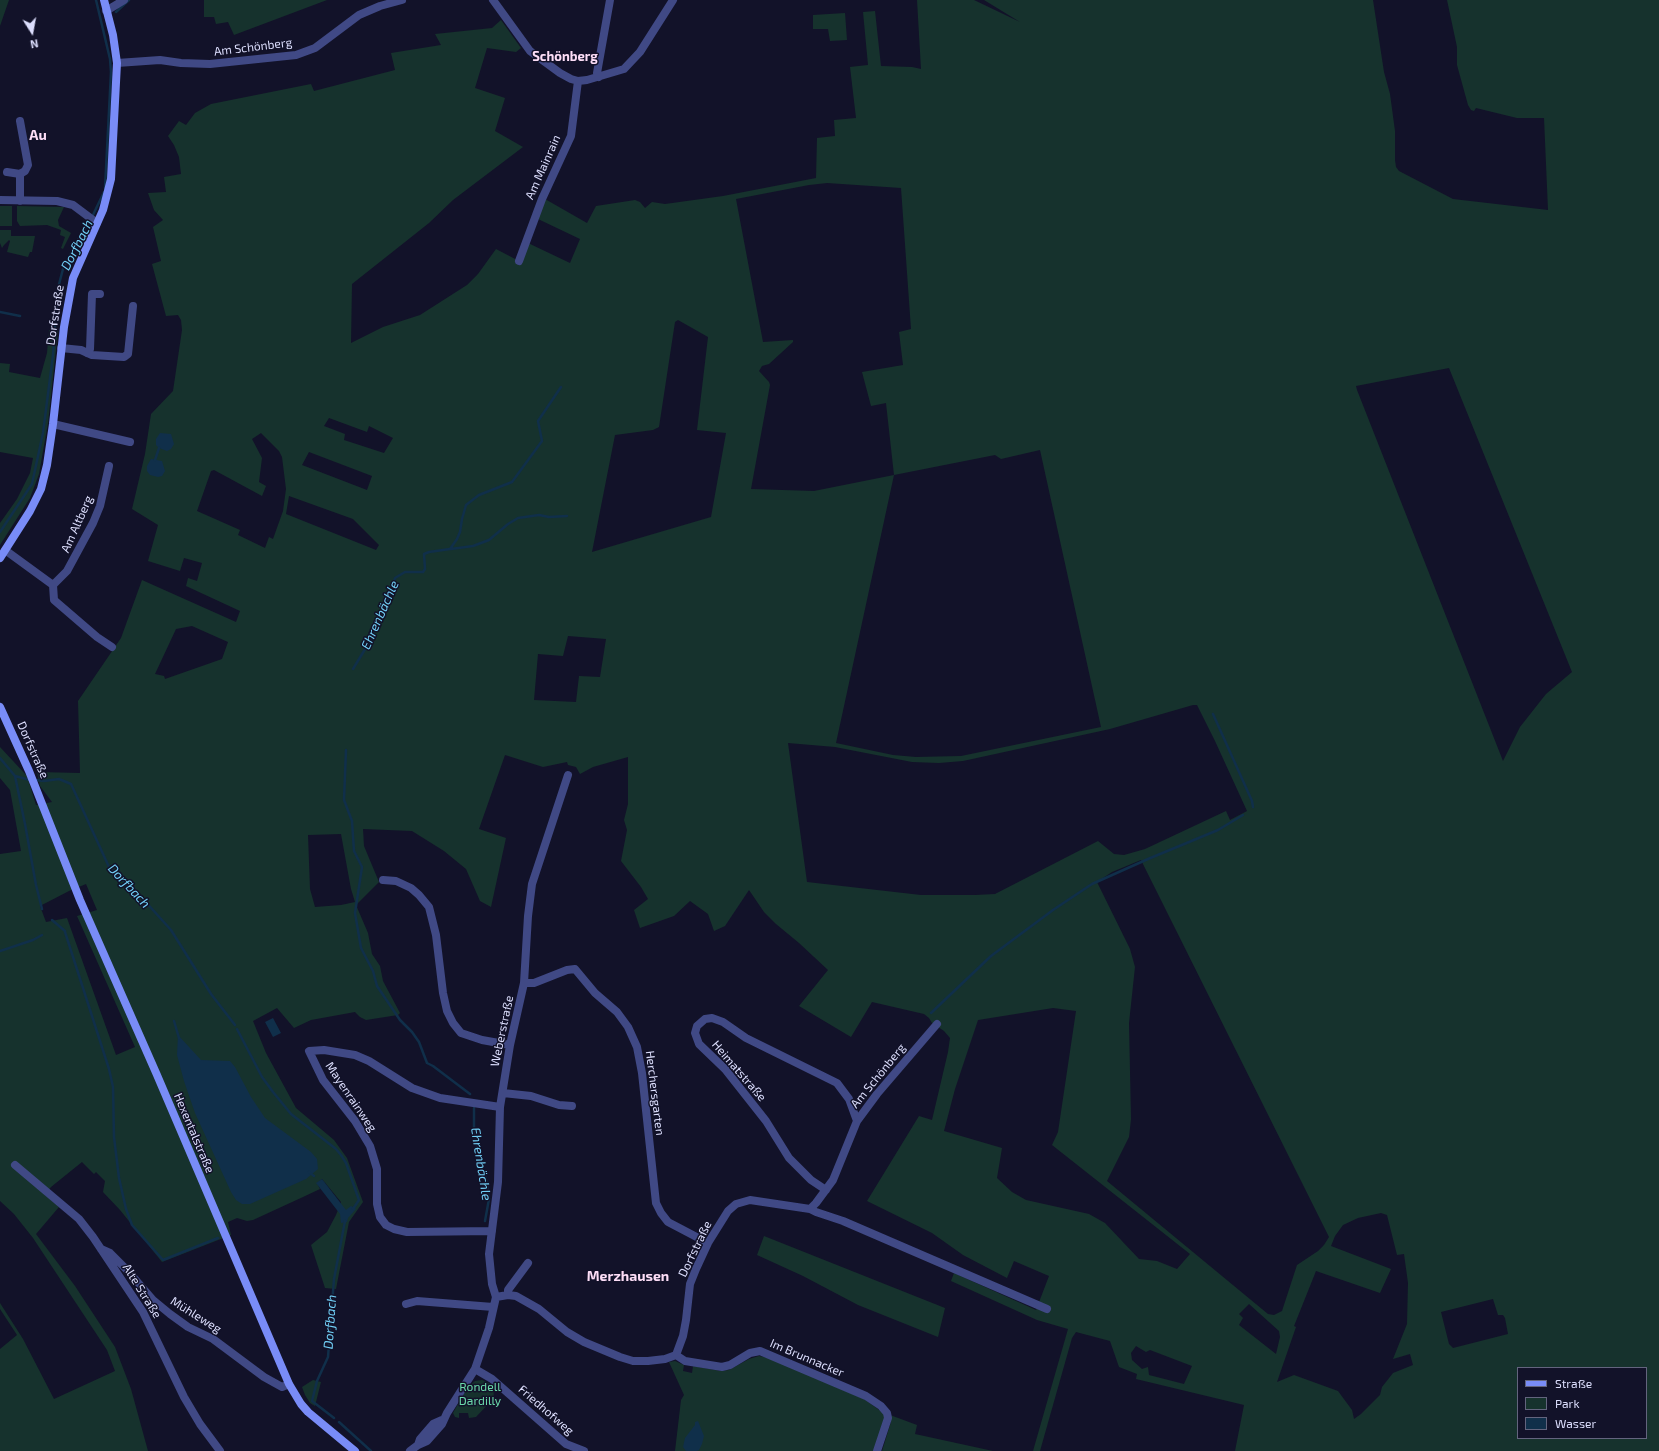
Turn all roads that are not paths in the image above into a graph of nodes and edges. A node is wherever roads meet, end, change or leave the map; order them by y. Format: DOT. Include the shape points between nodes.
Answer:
graph roads {
  1 [pos="104,0"];
  2 [pos="124,0"];
  3 [pos="402,0"];
  4 [pos="494,0"];
  5 [pos="610,0"];
  6 [pos="673,0"];
  7 [pos="106,11"];
  8 [pos="117,63"];
  9 [pos="599,77"];
  10 [pos="578,81"];
  11 [pos="20,121"];
  12 [pos="7,172"];
  13 [pos="20,174"];
  14 [pos="0,200"];
  15 [pos="20,201"];
  16 [pos="93,220"];
  17 [pos="519,261"];
  18 [pos="100,294"];
  19 [pos="133,306"];
  20 [pos="61,348"];
  21 [pos="87,353"];
  22 [pos="54,424"];
  23 [pos="130,442"];
  24 [pos="109,466"];
  25 [pos="5,550"];
  26 [pos="0,558"];
  27 [pos="53,585"];
  28 [pos="112,647"];
  29 [pos="0,707"];
  30 [pos="568,775"];
  31 [pos="43,804"];
  32 [pos="383,880"];
  33 [pos="524,983"];
  34 [pos="937,1024"];
  35 [pos="510,1045"];
  36 [pos="503,1093"];
  37 [pos="572,1106"];
  38 [pos="500,1107"];
  39 [pos="857,1121"];
  40 [pos="15,1165"];
  41 [pos="826,1190"];
  42 [pos="810,1209"];
  43 [pos="492,1231"];
  44 [pos="708,1243"];
  45 [pos="101,1249"];
  46 [pos="528,1263"];
  47 [pos="508,1295"];
  48 [pos="496,1297"];
  49 [pos="406,1304"];
  50 [pos="493,1307"];
  51 [pos="1047,1309"];
  52 [pos="676,1355"];
  53 [pos="475,1369"];
  54 [pos="289,1384"];
  55 [pos="220,1451"];
  56 [pos="354,1451"];
  57 [pos="410,1451"];
  58 [pos="584,1451"];
  59 [pos="877,1451"];
  1 -- 7 [label="main road, Dorfstraße"];
  2 -- 7 [label="street"];
  3 -- 8 [label="street, Am Schönberg" via="359,15 315,48 296,55 210,64 160,60"];
  4 -- 10 [label="street" via="530,51 560,73"];
  5 -- 9 [label="street" via="597,73"];
  6 -- 9 [label="street" via="640,52 624,69"];
  7 -- 8 [label="main road, Dorfstraße"];
  8 -- 16 [label="main road, Dorfstraße" via="111,179 107,198"];
  9 -- 10 [label="street"];
  10 -- 17 [label="street, Am Mainrain" via="570,136 542,199"];
  11 -- 13 [label="street" via="28,165"];
  12 -- 13 [label="street"];
  13 -- 15 [label="street"];
  14 -- 15 [label="street"];
  15 -- 16 [label="street" via="57,201 73,205"];
  16 -- 20 [label="main road, Dorfstraße" via="73,278"];
  18 -- 21 [label="street" via="92,294 90,349"];
  19 -- 21 [label="street" via="128,354 124,357"];
  20 -- 21 [label="street"];
  20 -- 22 [label="main road, Dorfstraße"];
  22 -- 23 [label="street"];
  22 -- 25 [label="main road, Dorfstraße" via="41,489"];
  24 -- 27 [label="street, Am Altberg" via="100,506 93,523 67,571"];
  25 -- 26 [label="main road, Dorfstraße"];
  25 -- 27 [label="street"];
  27 -- 28 [label="street" via="54,600"];
  29 -- 31 [label="main road, Dorfstraße"];
  30 -- 33 [label="street, Weberstraße" via="532,884"];
  31 -- 54 [label="main road, Hexentalstraße" via="80,900"];
  32 -- 35 [label="street" via="396,881 411,888 429,907 436,935 447,1011 453,1024 461,1033"];
  33 -- 35 [label="street, Weberstraße"];
  33 -- 44 [label="street, Herchersgarten" via="534,983 575,969 628,1027 637,1047 642,1073 656,1203 668,1222"];
  34 -- 39 [label="street, Am Schönberg" via="876,1094"];
  35 -- 36 [label="street, Weberstraße"];
  36 -- 37 [label="street" via="531,1096 559,1105"];
  36 -- 38 [label="street, Weberstraße"];
  38 -- 43 [label="street, Weberstraße" via="498,1182"];
  38 -- 43 [label="street, Mayenrainweg" via="440,1098 412,1088 355,1054 309,1051 323,1080 370,1146 377,1169 377,1204 380,1217 386,1225 407,1232"];
  39 -- 41 [label="street, Am Schönberg" via="833,1180"];
  39 -- 41 [label="street, Heimatstraße" via="849,1099 837,1083 746,1038 717,1020 705,1019 697,1026 699,1044 725,1069 766,1121 790,1158 811,1180"];
  40 -- 45 [label="street, Alte Straße" via="79,1219"];
  41 -- 42 [label="street, Am Schönberg"];
  42 -- 44 [label="street, Dorfstraße" via="750,1200 736,1204 728,1211"];
  42 -- 51 [label="street, Dorfstraße"];
  43 -- 48 [label="street, Weberstraße" via="489,1254"];
  44 -- 52 [label="street, Dorfstraße" via="690,1284 683,1336"];
  45 -- 54 [label="street, Mühleweg" via="110,1253 153,1300 188,1327 219,1343 264,1377 282,1387"];
  45 -- 55 [label="street, Alte Straße" via="143,1312 184,1397"];
  46 -- 47 [label="street" via="508,1290"];
  47 -- 48 [label="street"];
  47 -- 52 [label="street" via="516,1296 538,1308 567,1332 584,1342 620,1357 633,1361 648,1361"];
  48 -- 50 [label="street"];
  49 -- 50 [label="street" via="417,1301"];
  50 -- 53 [label="street" via="489,1328"];
  52 -- 59 [label="street, Im Brunnacker" via="685,1361 722,1367 750,1353 760,1351 866,1396 887,1413 888,1418"];
  53 -- 57 [label="street" via="442,1420 442,1424 427,1441"];
  53 -- 58 [label="street, Friedhofweg" via="492,1379 566,1444"];
  54 -- 56 [label="main road, Hexentalstraße" via="308,1412"];
}
